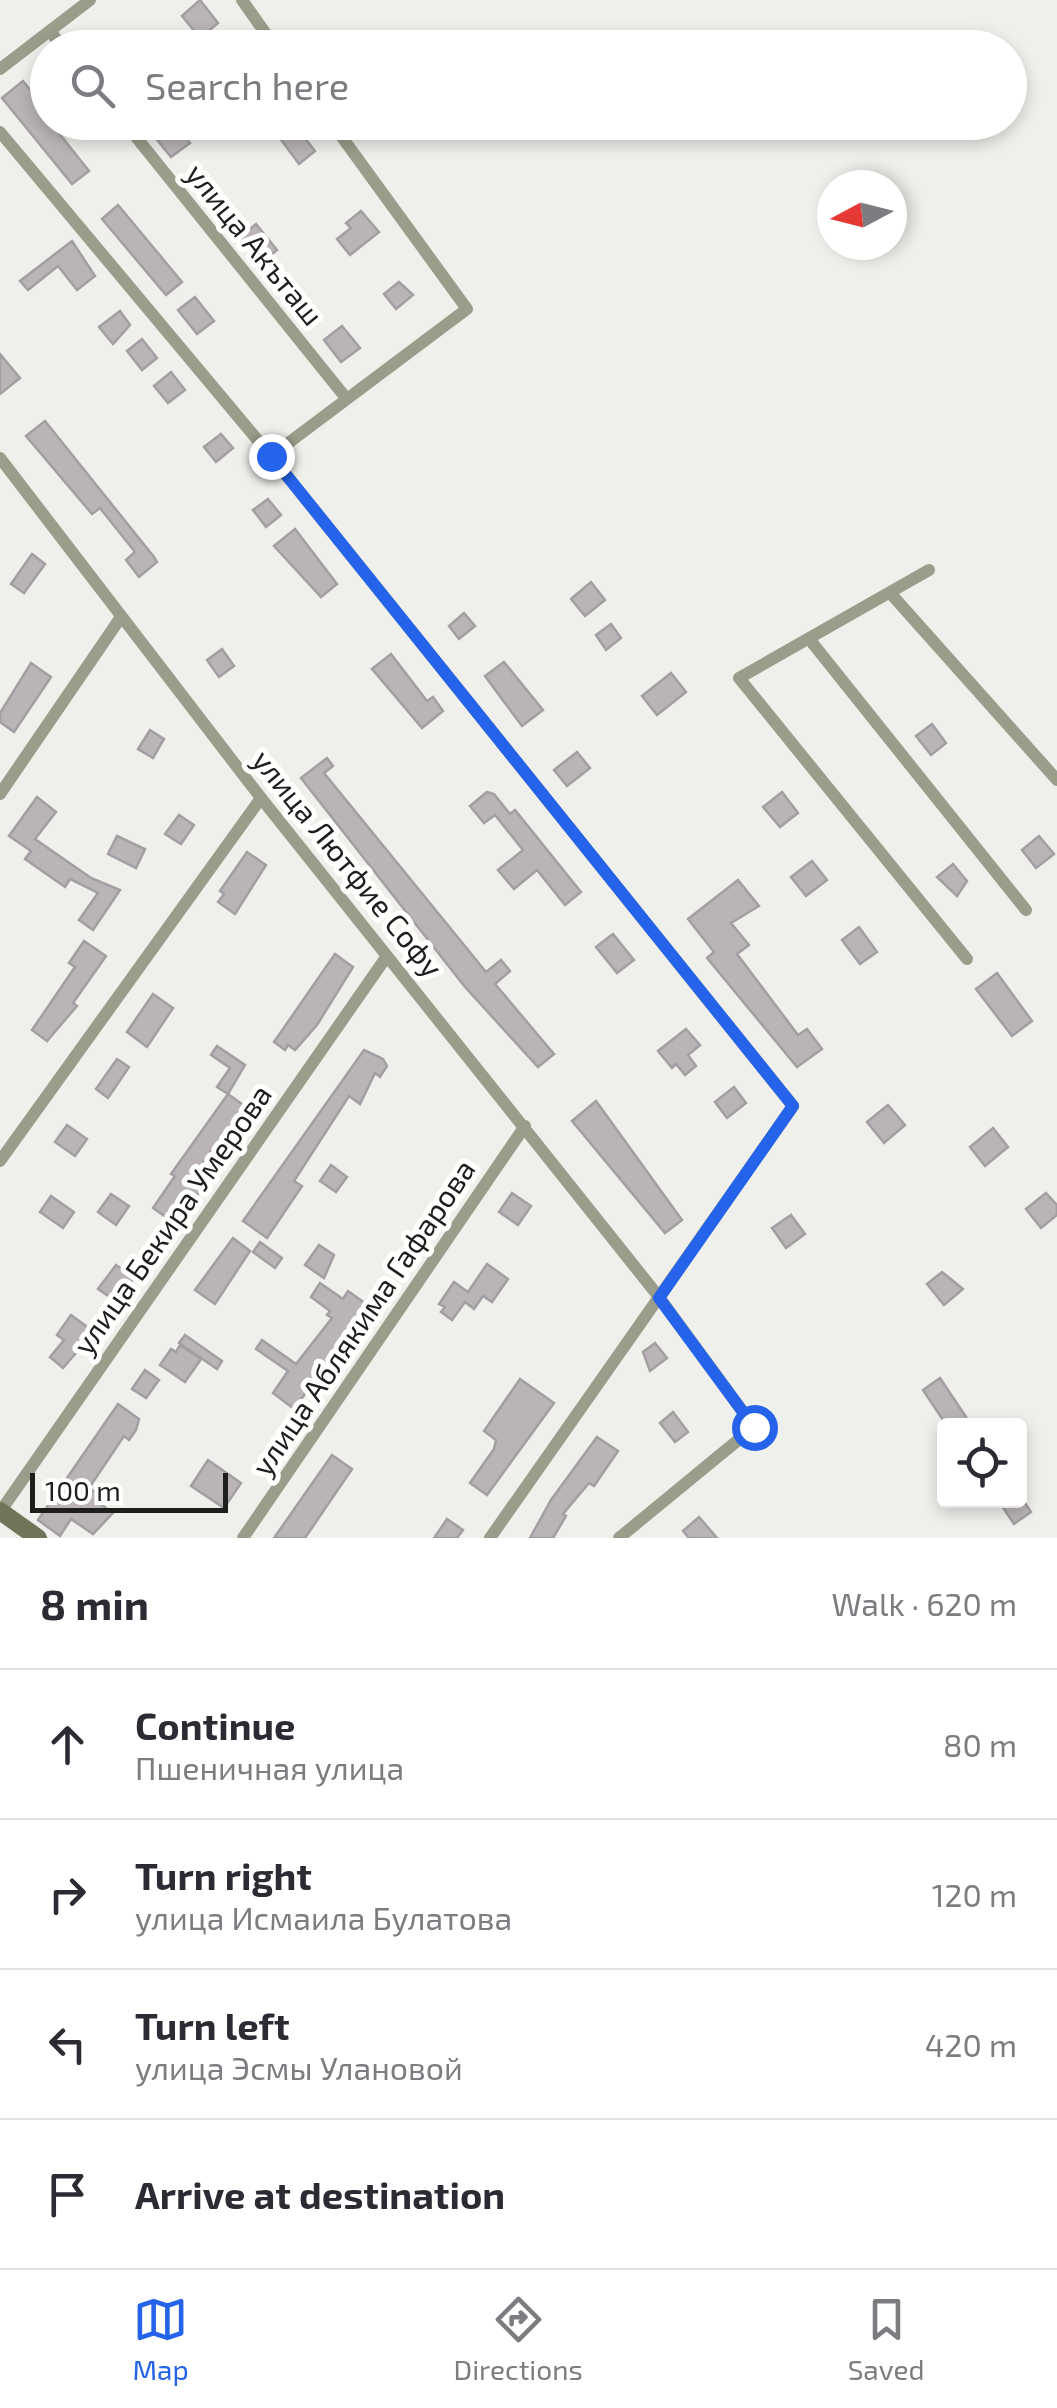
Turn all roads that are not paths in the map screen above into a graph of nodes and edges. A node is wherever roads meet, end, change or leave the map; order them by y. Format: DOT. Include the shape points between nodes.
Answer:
graph roads {
  1 [pos="90,0"];
  2 [pos="242,0"];
  3 [pos="51,30"];
  4 [pos="263,30"];
  5 [pos="30,46"];
  6 [pos="0,69"];
  7 [pos="0,132"];
  8 [pos="138,140"];
  9 [pos="344,140"];
  10 [pos="346,398"];
  11 [pos="271,456"];
  12 [pos="0,458"];
  13 [pos="929,570"];
  14 [pos="892,595"];
  15 [pos="121,617"];
  16 [pos="810,640"];
  17 [pos="1057,780"];
  18 [pos="0,794"];
  19 [pos="261,798"];
  20 [pos="1026,910"];
  21 [pos="387,956"];
  22 [pos="967,959"];
  23 [pos="525,1126"];
  24 [pos="0,1161"];
  25 [pos="659,1298"];
  26 [pos="0,1512"];
  27 [pos="38,1538"];
  28 [pos="243,1538"];
  29 [pos="490,1538"];
  30 [pos="619,1538"];
  1 -- 3 [label="street"];
  2 -- 4 [label="street"];
  5 -- 6 [label="street"];
  7 -- 11 [label="street"];
  8 -- 10 [label="street, улица Акъташ"];
  9 -- 10 [label="street" via="467,309"];
  10 -- 11 [label="street"];
  11 -- 25 [label="street" via="793,1106"];
  12 -- 15 [label="street, улица Лютфие Софу"];
  13 -- 14 [label="street"];
  14 -- 16 [label="street"];
  14 -- 17 [label="street"];
  15 -- 18 [label="street"];
  15 -- 19 [label="street, улица Лютфие Софу"];
  16 -- 20 [label="street"];
  16 -- 22 [label="street" via="739,678"];
  19 -- 21 [label="street, улица Лютфие Софу"];
  19 -- 24 [label="street"];
  21 -- 23 [label="street, улица Лютфие Софу"];
  21 -- 26 [label="street, улица Бекира Умерова"];
  23 -- 25 [label="street, улица Лютфие Софу"];
  23 -- 28 [label="street, улица Аблякима Гафарова"];
  25 -- 29 [label="street"];
  25 -- 30 [label="street, улица Лютфие Софу" via="754,1427"];
  26 -- 27 [label="street"];
}
